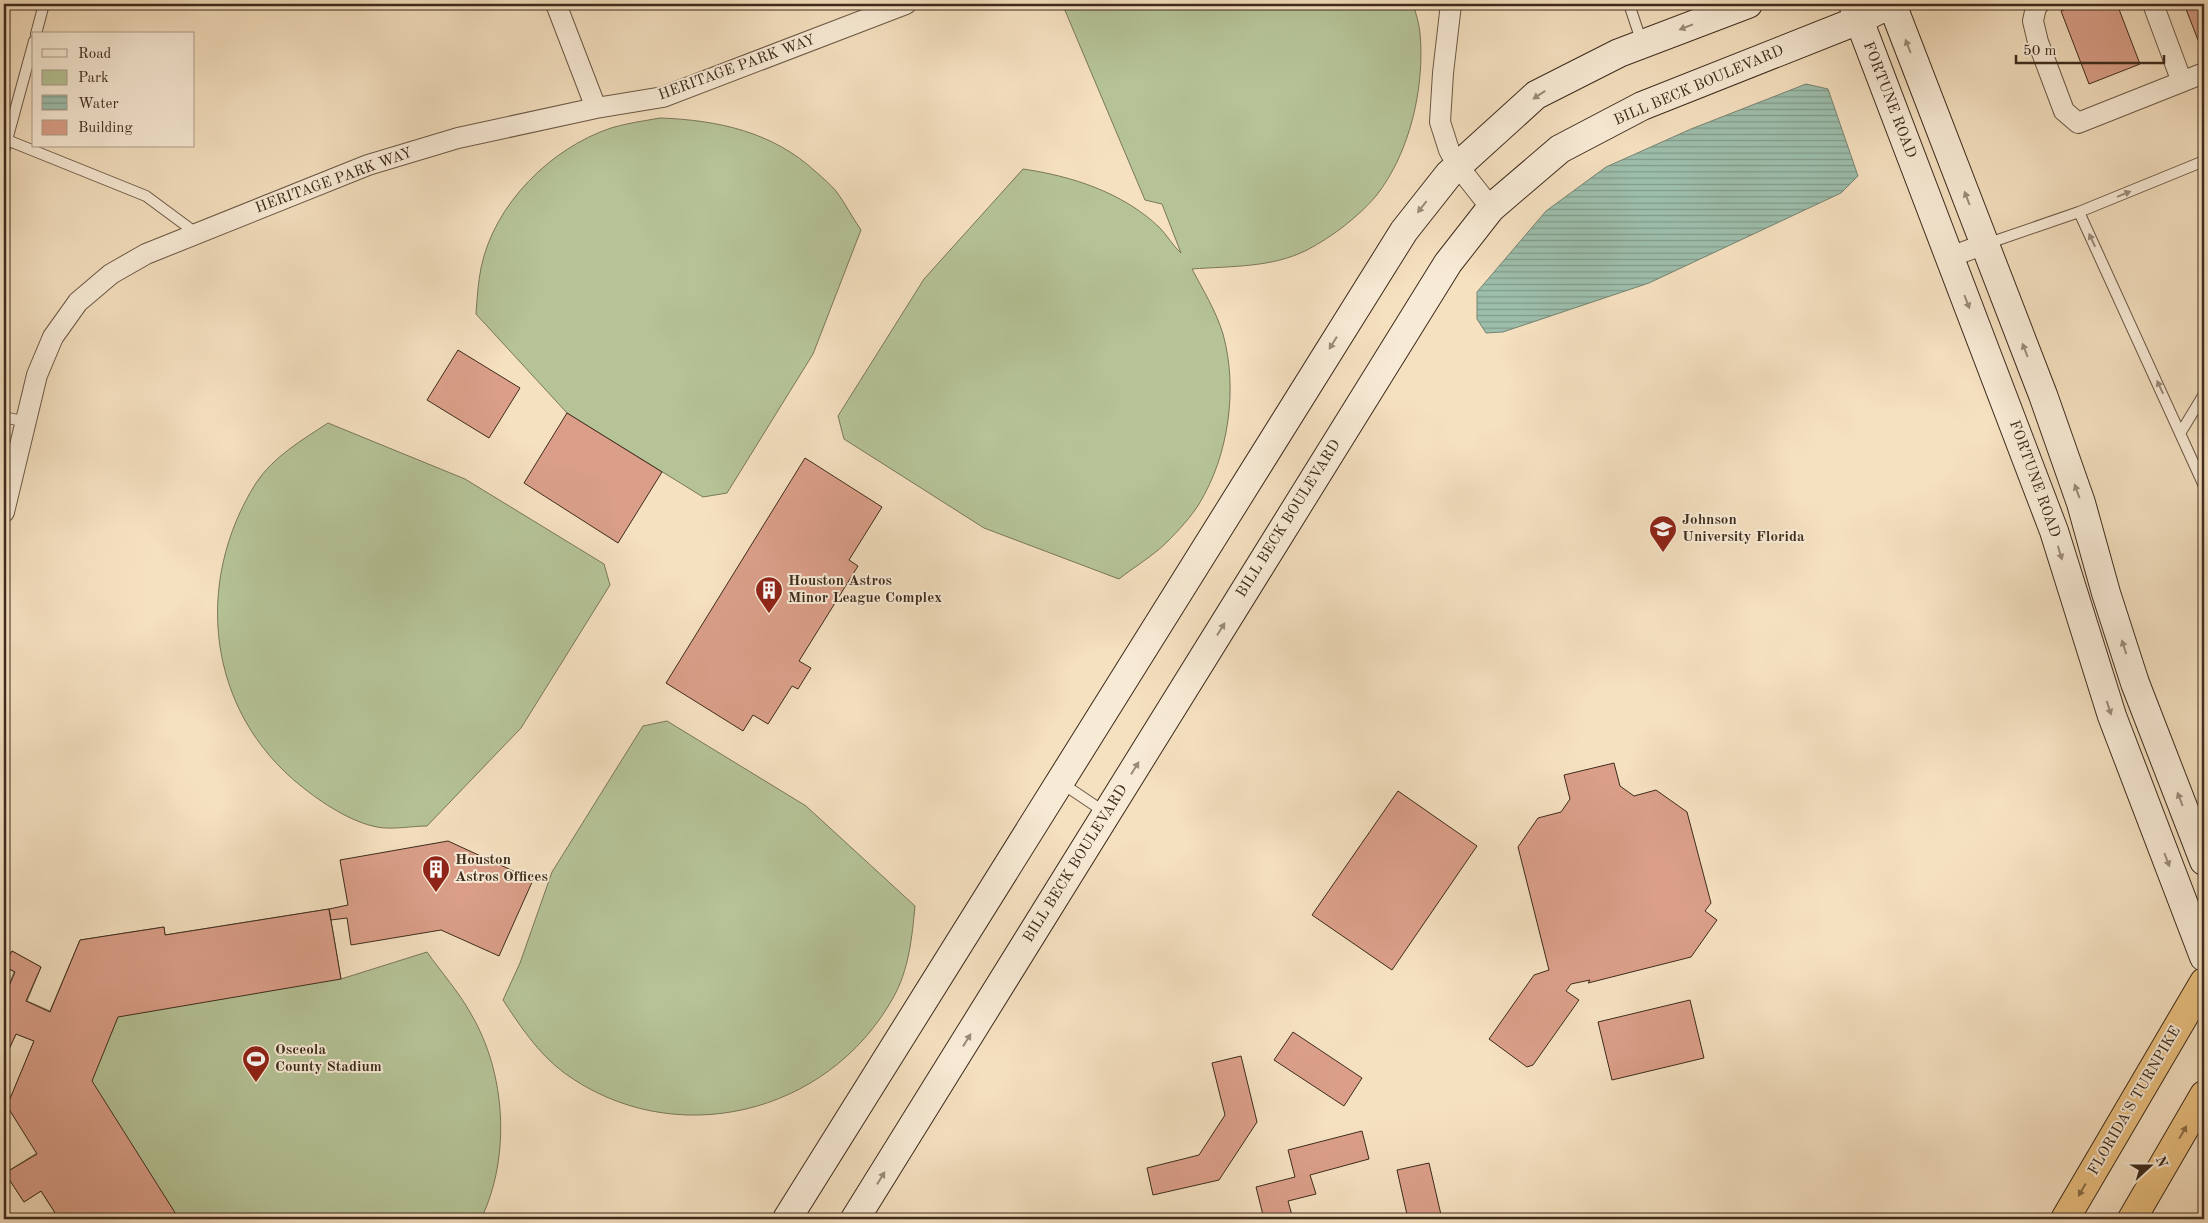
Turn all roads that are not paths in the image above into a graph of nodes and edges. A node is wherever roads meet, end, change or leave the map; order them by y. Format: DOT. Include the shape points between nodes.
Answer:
graph roads {
  1 [pos="44,4"];
  2 [pos="556,4"];
  3 [pos="906,4"];
  4 [pos="1451,4"];
  5 [pos="1629,4"];
  6 [pos="1748,4"];
  7 [pos="1891,4"];
  8 [pos="2040,4"];
  9 [pos="2153,4"];
  10 [pos="1856,12"];
  11 [pos="37,32"];
  12 [pos="1643,44"];
  13 [pos="32,48"];
  14 [pos="2204,73"];
  15 [pos="2182,82"];
  16 [pos="596,108"];
  17 [pos="5,146"];
  18 [pos="2204,161"];
  19 [pos="1458,166"];
  20 [pos="1491,208"];
  21 [pos="2079,212"];
  22 [pos="196,233"];
  23 [pos="1985,244"];
  24 [pos="1950,256"];
  25 [pos="2204,394"];
  26 [pos="4,417"];
  27 [pos="26,422"];
  28 [pos="2181,432"];
  29 [pos="2204,486"];
  30 [pos="4,512"];
  31 [pos="1059,782"];
  32 [pos="1107,813"];
  33 [pos="2204,861"];
  34 [pos="2204,957"];
  35 [pos="2204,982"];
  36 [pos="2204,1095"];
  37 [pos="787,1219"];
  38 [pos="855,1219"];
  39 [pos="2065,1219"];
  40 [pos="2132,1219"];
  1 -- 11 [label="lane"];
  2 -- 16 [label="street"];
  3 -- 16 [label="street, HERITAGE PARK WAY" via="663,97"];
  4 -- 19 [label="street" via="1440,122"];
  5 -- 12 [label="lane"];
  6 -- 12 [label="street, one-way"];
  7 -- 10 [label="street, BILL BECK BOULEVARD"];
  23 -- 7 [label="street, one-way"];
  8 -- 15 [label="street" via="2032,21 2038,42 2064,111 2078,123"];
  9 -- 15 [label="street"];
  10 -- 20 [label="street, BILL BECK BOULEVARD" via="1642,106 1560,148"];
  10 -- 24 [label="street, FORTUNE ROAD"];
  12 -- 19 [label="street, one-way" via="1536,95"];
  13 -- 17 [label="lane"];
  14 -- 15 [label="street"];
  16 -- 22 [label="street, HERITAGE PARK WAY" via="458,138 368,165"];
  17 -- 22 [label="lane" via="146,196"];
  21 -- 18 [label="lane, one-way"];
  19 -- 20 [label="street"];
  19 -- 31 [label="street, one-way" via="1404,231"];
  32 -- 20 [label="street, BILL BECK BOULEVARD, one-way" via="1448,263"];
  21 -- 23 [label="lane"];
  28 -- 21 [label="lane, one-way"];
  22 -- 27 [label="street, HERITAGE PARK WAY" via="146,254 111,274 78,302 52,336 37,375"];
  23 -- 24 [label="street"];
  33 -- 23 [label="street, one-way" via="2135,684 2081,503"];
  24 -- 34 [label="street, FORTUNE ROAD, one-way" via="2054,532 2112,716"];
  25 -- 28 [label="lane"];
  26 -- 27 [label="lane"];
  27 -- 30 [label="street, HERITAGE PARK WAY"];
  28 -- 29 [label="lane"];
  31 -- 32 [label="lane"];
  31 -- 37 [label="street"];
  38 -- 32 [label="street, BILL BECK BOULEVARD, one-way"];
  35 -- 39 [label="highway, FLORIDA'S TURNPIKE, one-way"];
  40 -- 36 [label="highway, one-way"];
}
